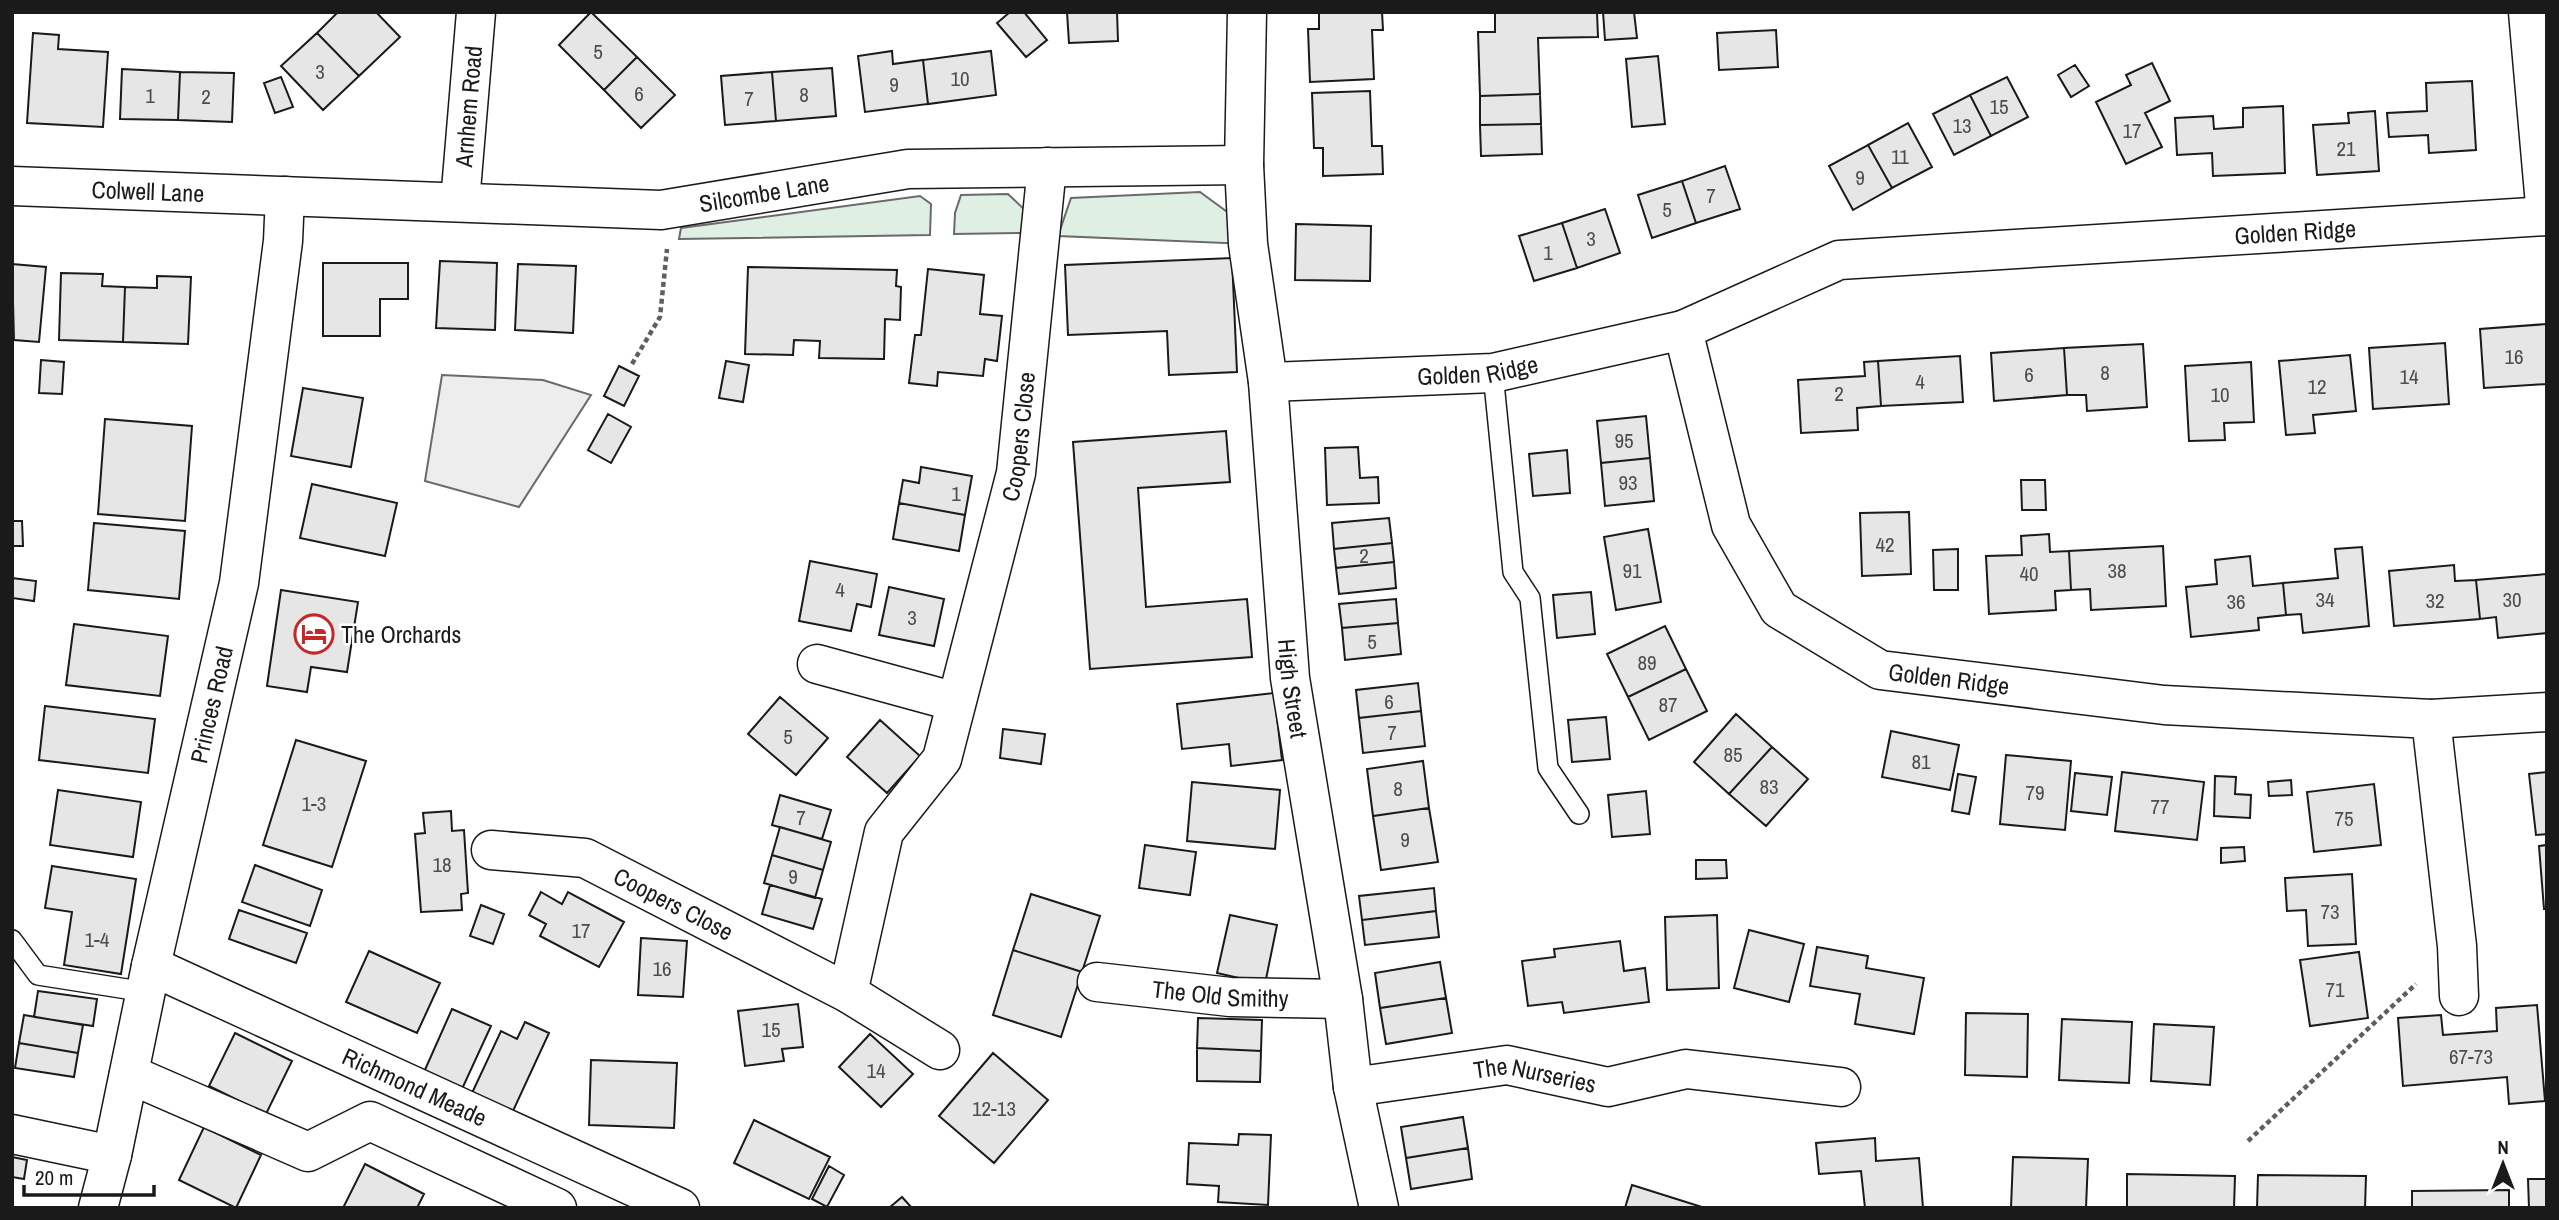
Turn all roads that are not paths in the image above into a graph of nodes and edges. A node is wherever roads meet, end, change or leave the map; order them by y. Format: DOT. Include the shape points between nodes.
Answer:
graph roads {
  1 [pos="476,12"];
  2 [pos="1247,12"];
  3 [pos="2528,12"];
  4 [pos="1244,165"];
  5 [pos="1047,167"];
  6 [pos="12,186"];
  7 [pos="285,196"];
  8 [pos="460,202"];
  9 [pos="2546,216"];
  10 [pos="1684,330"];
  11 [pos="1493,373"];
  12 [pos="1268,383"];
  13 [pos="817,664"];
  14 [pos="956,702"];
  15 [pos="2547,712"];
  16 [pos="2431,719"];
  17 [pos="1579,814"];
  18 [pos="491,850"];
  19 [pos="12,940"];
  20 [pos="148,979"];
  21 [pos="1097,982"];
  22 [pos="848,993"];
  23 [pos="2459,996"];
  24 [pos="1343,999"];
  25 [pos="940,1050"];
  26 [pos="128,1074"];
  27 [pos="1353,1087"];
  28 [pos="1841,1087"];
  29 [pos="12,1134"];
  30 [pos="111,1156"];
  31 [pos="98,1208"];
  32 [pos="557,1208"];
  33 [pos="680,1208"];
  34 [pos="1379,1208"];
  1 -- 8 [label="street, Arnhem Road"];
  2 -- 4 [label="street, High Street"];
  3 -- 9 [label="street"];
  4 -- 5 [label="street, Silcombe Lane"];
  4 -- 12 [label="street, High Street" via="1248,244"];
  5 -- 8 [label="street, Silcombe Lane" via="908,169 671,210"];
  5 -- 14 [label="street, Coopers Close" via="1016,473"];
  6 -- 7 [label="street, Colwell Lane"];
  7 -- 8 [label="street, Silcombe Lane"];
  7 -- 20 [label="street, Princes Road" via="239,583"];
  9 -- 10 [label="street, Golden Ridge" via="1839,260"];
  10 -- 11 [label="street, Golden Ridge"];
  10 -- 16 [label="street, Golden Ridge" via="1731,525 1780,609 1880,670 2164,705"];
  11 -- 12 [label="street, Golden Ridge"];
  11 -- 17 [label="lane" via="1513,572 1530,598 1548,768"];
  12 -- 24 [label="street, High Street" via="1290,678"];
  13 -- 14 [label="street"];
  14 -- 22 [label="street, Coopers Close" via="942,759 884,831"];
  15 -- 16 [label="street, Golden Ridge"];
  16 -- 23 [label="street"];
  18 -- 22 [label="street, Coopers Close" via="585,858"];
  19 -- 20 [label="lane" via="38,975"];
  20 -- 26 [label="street, Princes Road"];
  20 -- 33 [label="street, Richmond Meade"];
  21 -- 24 [label="street, The Old Smithy" via="1230,997"];
  22 -- 25 [label="street, Coopers Close"];
  24 -- 27 [label="street, High Street"];
  26 -- 30 [label="street, Princes Road"];
  26 -- 32 [label="street" via="308,1152 370,1121"];
  27 -- 28 [label="street, The Nurseries" via="1507,1065 1608,1087 1686,1069"];
  27 -- 34 [label="street, High Street"];
  29 -- 30 [label="street"];
  30 -- 31 [label="street, Princes Road"];
}
